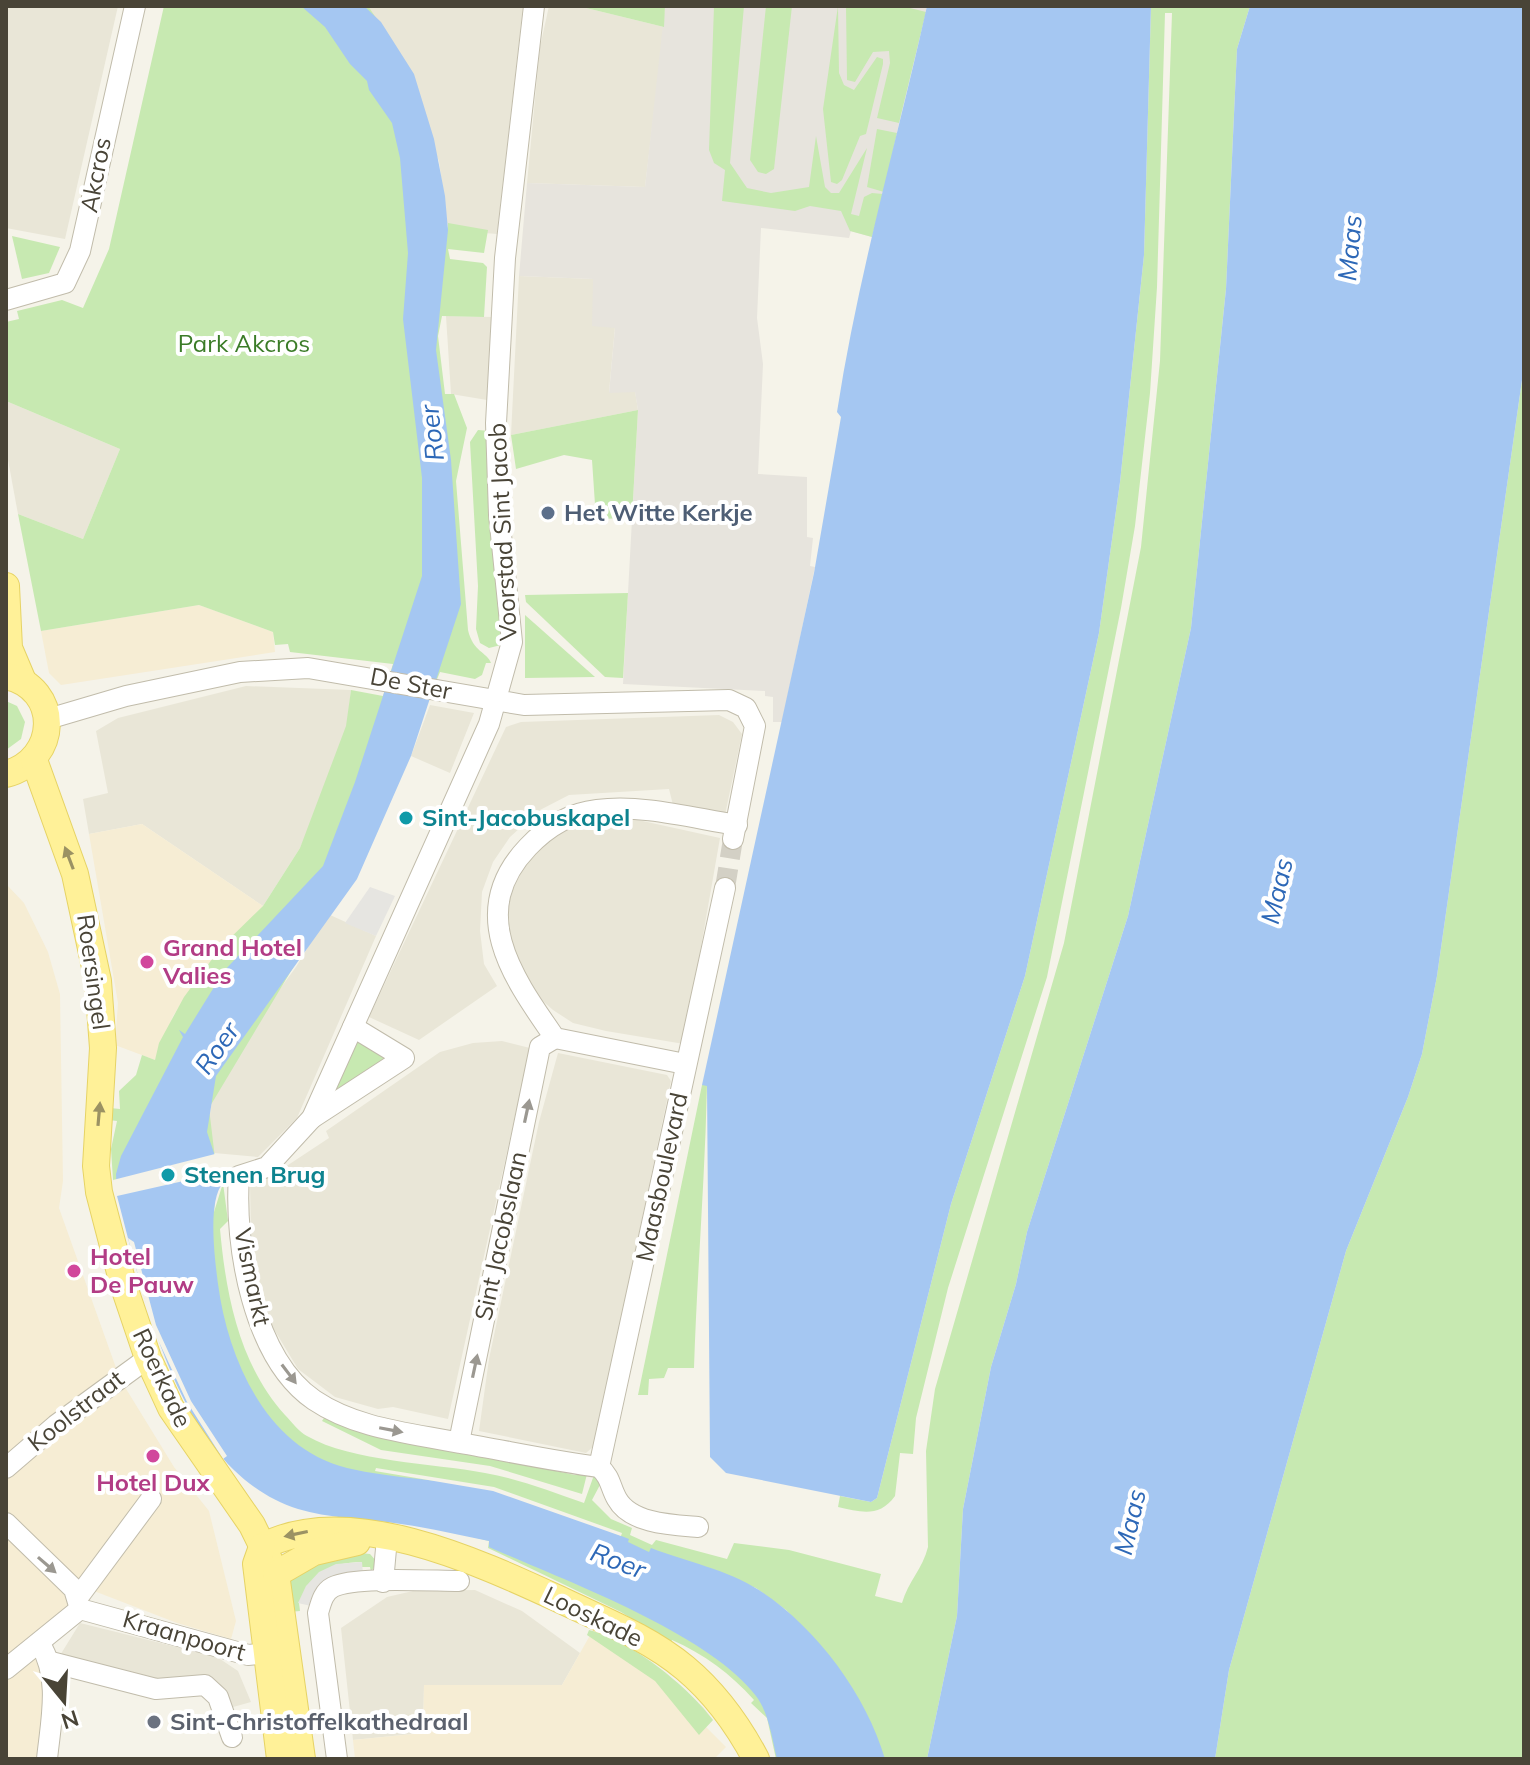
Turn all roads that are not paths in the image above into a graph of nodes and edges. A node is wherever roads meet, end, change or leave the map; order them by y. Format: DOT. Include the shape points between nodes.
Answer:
graph roads {
  1 [pos="135,6"];
  2 [pos="534,6"];
  3 [pos="6,300"];
  4 [pos="6,586"];
  5 [pos="14,678"];
  6 [pos="497,701"];
  7 [pos="48,719"];
  8 [pos="34,760"];
  9 [pos="6,774"];
  10 [pos="725,888"];
  11 [pos="353,1027"];
  12 [pos="555,1038"];
  13 [pos="685,1064"];
  14 [pos="312,1118"];
  15 [pos="239,1176"];
  16 [pos="99,1192"];
  17 [pos="148,1358"];
  18 [pos="459,1442"];
  19 [pos="599,1467"];
  20 [pos="6,1468"];
  21 [pos="151,1499"];
  22 [pos="6,1523"];
  23 [pos="698,1527"];
  24 [pos="387,1538"];
  25 [pos="262,1547"];
  26 [pos="276,1574"];
  27 [pos="459,1581"];
  28 [pos="383,1582"];
  29 [pos="80,1602"];
  30 [pos="40,1644"];
  31 [pos="278,1653"];
  32 [pos="51,1662"];
  33 [pos="6,1669"];
  34 [pos="232,1737"];
  35 [pos="754,1758"];
  36 [pos="47,1759"];
  37 [pos="280,1759"];
  38 [pos="302,1759"];
  39 [pos="337,1759"];
  1 -- 3 [label="street, Akcros" via="80,251 65,283"];
  2 -- 6 [label="street, Voorstad Sint Jacob" via="503,287 496,423 512,642"];
  4 -- 5 [label="main road"];
  5 -- 7 [label="main road" via="39,695"];
  6 -- 7 [label="street, De Ster" via="308,668 240,672"];
  6 -- 11 [label="street, Voorstad Sint Jacob"];
  6 -- 12 [label="street, De Ster" via="524,705 729,700 746,708 755,726 735,832 629,808 595,810 542,832 519,856 500,900 500,939 515,980"];
  7 -- 8 [label="main road" via="45,742"];
  8 -- 9 [label="main road"];
  16 -- 8 [label="main road, Roersingel, one-way" via="103,1048 98,981 75,874"];
  10 -- 13 [label="street, Maasboulevard"];
  11 -- 14 [label="street, Voorstad Sint Jacob"];
  11 -- 14 [label="street, Voorstad Sint Jacob" via="404,1058"];
  12 -- 13 [label="street"];
  18 -- 12 [label="street, Sint Jacobslaan, one-way" via="540,1047"];
  13 -- 19 [label="street, Maasboulevard"];
  14 -- 15 [label="street, Voorstad Sint Jacob" via="267,1167"];
  15 -- 18 [label="street, Vismarkt, one-way" via="240,1222 253,1302 268,1345 293,1381 314,1400 369,1425"];
  16 -- 17 [label="main road, Roerkade"];
  17 -- 20 [label="street, Koolstraat"];
  17 -- 25 [label="main road, Roerkade" via="171,1408"];
  18 -- 19 [label="street, Vismarkt"];
  19 -- 23 [label="street" via="626,1508 660,1524"];
  21 -- 29 [label="street"];
  22 -- 29 [label="street, one-way"];
  24 -- 25 [label="main road, Looskade, one-way" via="310,1531"];
  24 -- 26 [label="main road, Looskade" via="334,1545"];
  24 -- 28 [label="street"];
  24 -- 35 [label="main road, Looskade" via="456,1553 662,1651 708,1689"];
  25 -- 26 [label="main road, Roerkade"];
  25 -- 31 [label="main road" via="256,1564"];
  26 -- 31 [label="main road, Roerkade"];
  27 -- 28 [label="street"];
  28 -- 39 [label="street" via="340,1585 324,1595 318,1613"];
  29 -- 30 [label="street"];
  29 -- 31 [label="street, Kraanpoort" via="248,1655"];
  30 -- 32 [label="street"];
  30 -- 33 [label="street"];
  31 -- 37 [label="main road"];
  31 -- 38 [label="main road"];
  32 -- 34 [label="street" via="156,1689 205,1685 218,1697"];
  32 -- 36 [label="street"];
}
